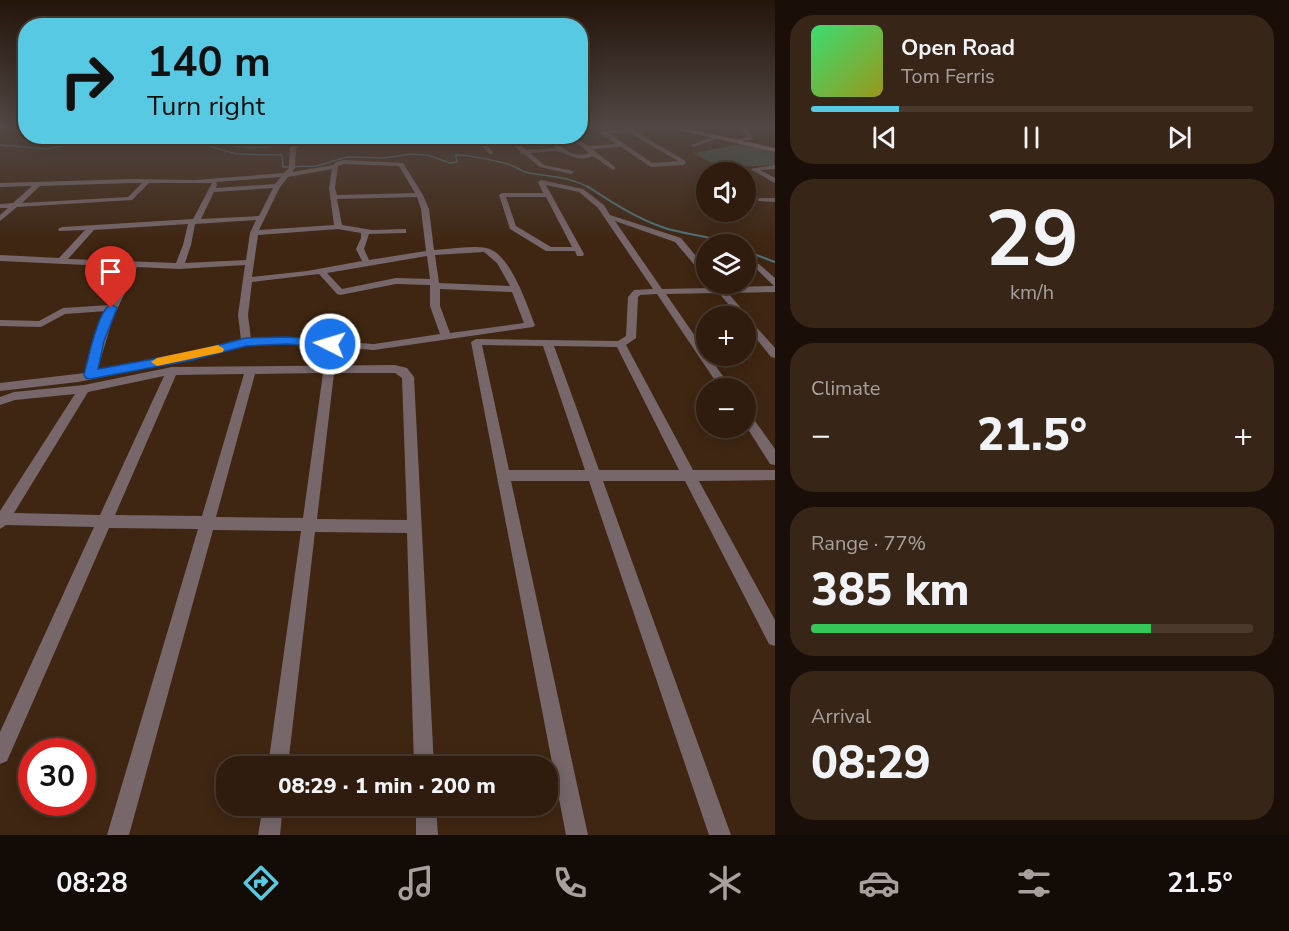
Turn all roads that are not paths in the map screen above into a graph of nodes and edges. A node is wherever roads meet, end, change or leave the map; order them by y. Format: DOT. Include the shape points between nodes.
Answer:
graph roads {
  1 [pos="291,165"];
  2 [pos="402,165"];
  3 [pos="541,165"];
  4 [pos="609,165"];
  5 [pos="335,166"];
  6 [pos="774,167"];
  7 [pos="613,168"];
  8 [pos="290,169"];
  9 [pos="571,172"];
  10 [pos="216,181"];
  11 [pos="774,181"];
  12 [pos="147,182"];
  13 [pos="38,184"];
  14 [pos="0,185"];
  15 [pos="277,186"];
  16 [pos="210,190"];
  17 [pos="420,195"];
  18 [pos="549,195"];
  19 [pos="333,197"];
  20 [pos="760,200"];
  21 [pos="774,200"];
  22 [pos="14,205"];
  23 [pos="0,206"];
  24 [pos="609,217"];
  25 [pos="260,218"];
  26 [pos="0,219"];
  27 [pos="194,221"];
  28 [pos="92,226"];
  29 [pos="338,227"];
  30 [pos="62,229"];
  31 [pos="403,231"];
  32 [pos="254,232"];
  33 [pos="365,232"];
  34 [pos="430,254"];
  35 [pos="0,258"];
  36 [pos="61,261"];
  37 [pos="366,261"];
  38 [pos="696,261"];
  39 [pos="249,262"];
  40 [pos="134,265"];
  41 [pos="756,265"];
  42 [pos="179,266"];
  43 [pos="322,272"];
  44 [pos="247,280"];
  45 [pos="434,284"];
  46 [pos="774,284"];
  47 [pos="696,287"];
  48 [pos="756,288"];
  49 [pos="516,289"];
  50 [pos="774,289"];
  51 [pos="658,290"];
  52 [pos="724,294"];
  53 [pos="734,306"];
  54 [pos="111,308"];
  55 [pos="0,323"];
  56 [pos="756,333"];
  57 [pos="446,337"];
  58 [pos="246,342"];
  59 [pos="547,342"];
  60 [pos="620,344"];
  61 [pos="774,355"];
  62 [pos="329,369"];
  63 [pos="251,370"];
  64 [pos="172,371"];
  65 [pos="90,375"];
  66 [pos="719,378"];
  67 [pos="0,387"];
  68 [pos="84,389"];
  69 [pos="0,401"];
  70 [pos="756,432"];
  71 [pos="774,460"];
  72 [pos="689,475"];
  73 [pos="774,475"];
  74 [pos="503,476"];
  75 [pos="594,476"];
  76 [pos="1,520"];
  77 [pos="105,521"];
  78 [pos="207,523"];
  79 [pos="309,525"];
  80 [pos="414,527"];
  81 [pos="774,638"];
  82 [pos="0,754"];
  83 [pos="279,756"];
  84 [pos="424,756"];
  85 [pos="272,816"];
  86 [pos="426,816"];
  87 [pos="118,835"];
  88 [pos="269,835"];
  89 [pos="427,835"];
  90 [pos="577,835"];
  91 [pos="720,835"];
  1 -- 8 [label="street"];
  2 -- 17 [label="street"];
  3 -- 9 [label="street"];
  4 -- 7 [label="street"];
  5 -- 8 [label="street"];
  5 -- 19 [label="street"];
  6 -- 11 [label="street" via="753,169"];
  8 -- 10 [label="street"];
  8 -- 15 [label="street"];
  10 -- 12 [label="street"];
  10 -- 16 [label="street"];
  12 -- 13 [label="street"];
  12 -- 22 [label="street" via="130,199"];
  13 -- 14 [label="street"];
  13 -- 22 [label="street"];
  15 -- 16 [label="street"];
  15 -- 25 [label="street"];
  16 -- 27 [label="street"];
  17 -- 19 [label="street"];
  17 -- 34 [label="street"];
  18 -- 18 [label="street" via="579,252 549,249 513,226 502,195"];
  18 -- 24 [label="street" via="541,182 572,186"];
  19 -- 29 [label="street"];
  20 -- 21 [label="street"];
  22 -- 23 [label="street"];
  22 -- 26 [label="street"];
  24 -- 38 [label="street" via="678,240"];
  24 -- 51 [label="street"];
  25 -- 27 [label="street"];
  25 -- 32 [label="street"];
  27 -- 28 [label="street"];
  27 -- 42 [label="street"];
  28 -- 30 [label="street"];
  28 -- 36 [label="street"];
  29 -- 32 [label="street"];
  29 -- 33 [label="street"];
  31 -- 33 [label="street"];
  32 -- 39 [label="street"];
  33 -- 37 [label="street" via="360,249"];
  34 -- 37 [label="street"];
  34 -- 45 [label="street"];
  34 -- 49 [label="street" via="493,252"];
  35 -- 36 [label="street"];
  36 -- 40 [label="street"];
  37 -- 43 [label="street"];
  39 -- 42 [label="street"];
  39 -- 44 [label="street"];
  40 -- 42 [label="street"];
  40 -- 54 [label="street"];
  41 -- 46 [label="street"];
  43 -- 44 [label="street"];
  43 -- 45 [label="street" via="340,292 396,281"];
  44 -- 58 [label="street" via="243,315"];
  45 -- 49 [label="street"];
  45 -- 57 [label="street" via="435,306"];
  47 -- 51 [label="street"];
  48 -- 50 [label="street"];
  49 -- 57 [label="street" via="530,325"];
  51 -- 60 [label="street" via="637,292 633,297 631,338"];
  51 -- 66 [label="street"];
  52 -- 53 [label="street"];
  54 -- 55 [label="street" via="63,311 41,324"];
  54 -- 65 [label="street"];
  56 -- 61 [label="street"];
  57 -- 58 [label="street" via="374,347"];
  58 -- 65 [label="street"];
  59 -- 60 [label="street"];
  59 -- 74 [label="street" via="476,342"];
  59 -- 75 [label="street"];
  60 -- 72 [label="street"];
  62 -- 63 [label="street"];
  62 -- 79 [label="street"];
  62 -- 80 [label="street" via="395,369 408,377"];
  63 -- 64 [label="street"];
  63 -- 78 [label="street"];
  64 -- 68 [label="street"];
  64 -- 77 [label="street"];
  65 -- 67 [label="street"];
  68 -- 69 [label="street"];
  68 -- 76 [label="street"];
  70 -- 71 [label="street"];
  72 -- 73 [label="street"];
  72 -- 75 [label="street"];
  72 -- 81 [label="street"];
  74 -- 75 [label="street"];
  74 -- 90 [label="street"];
  75 -- 91 [label="street"];
  76 -- 77 [label="street"];
  77 -- 78 [label="street"];
  77 -- 82 [label="street"];
  78 -- 79 [label="street"];
  78 -- 87 [label="street"];
  79 -- 80 [label="street"];
  79 -- 83 [label="street"];
  80 -- 84 [label="street"];
  85 -- 88 [label="street"];
  86 -- 89 [label="street"];
}
